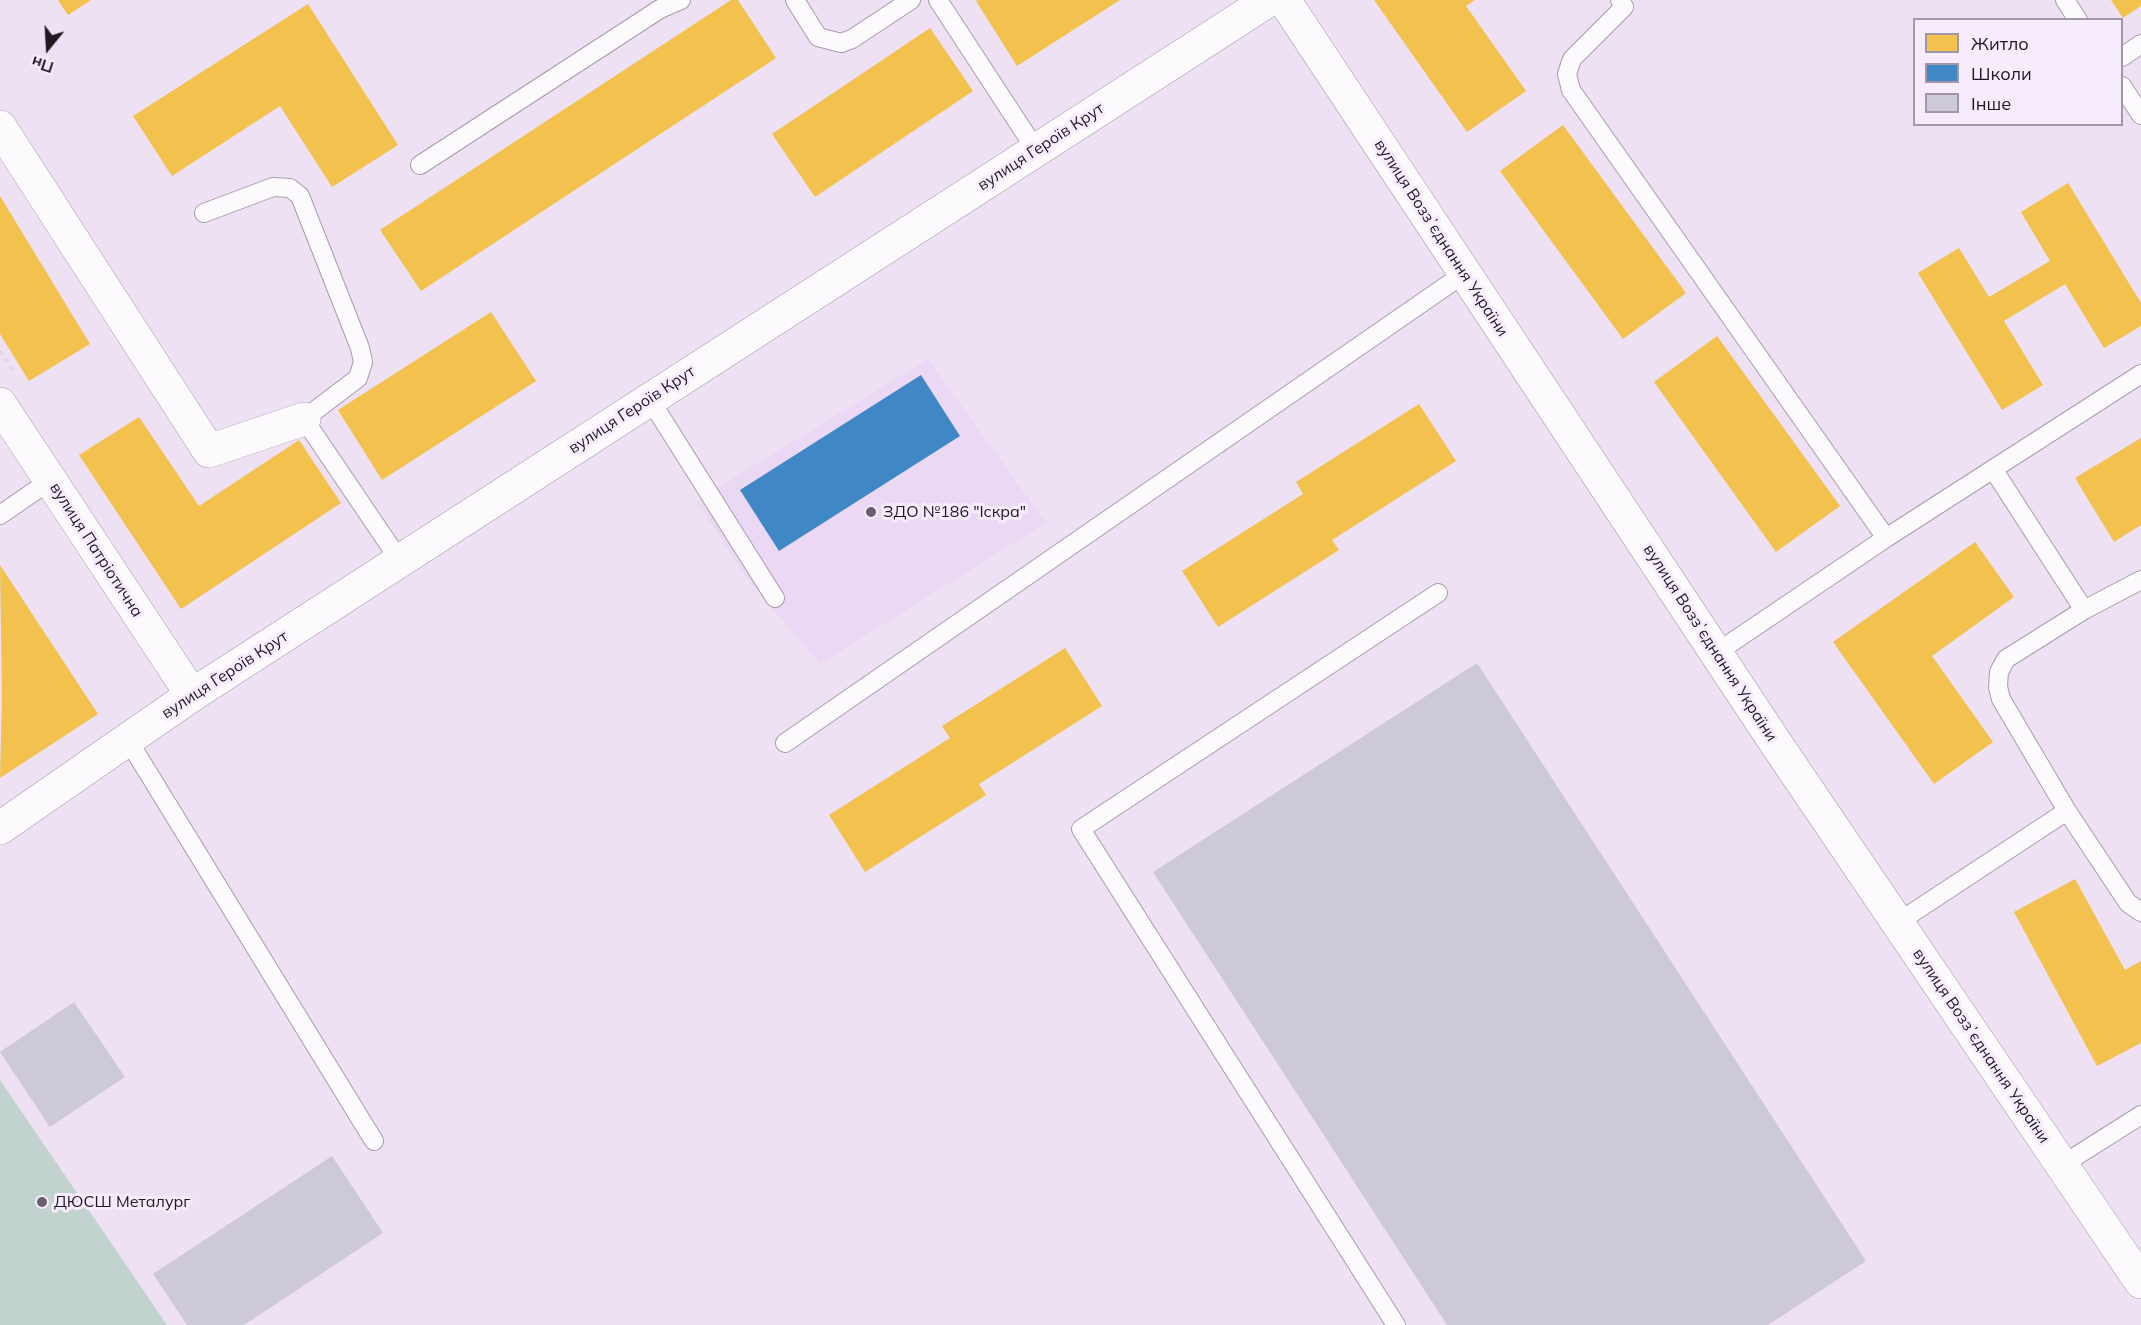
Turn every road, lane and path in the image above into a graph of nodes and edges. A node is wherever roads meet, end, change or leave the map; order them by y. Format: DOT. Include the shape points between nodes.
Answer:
graph roads {
  1 [pos="681,0"];
  2 [pos="795,0"];
  3 [pos="911,0"];
  4 [pos="938,0"];
  5 [pos="1269,0"];
  6 [pos="1284,0"];
  7 [pos="2065,0"];
  8 [pos="1626,2"];
  9 [pos="657,5"];
  10 [pos="2077,18"];
  11 [pos="2141,44"];
  12 [pos="2123,56"];
  13 [pos="2123,89"];
  14 [pos="2141,115"];
  15 [pos="4,144"];
  16 [pos="1036,150"];
  17 [pos="420,165"];
  18 [pos="204,213"];
  19 [pos="1465,273"];
  20 [pos="2141,374"];
  21 [pos="649,399"];
  22 [pos="0,404"];
  23 [pos="304,419"];
  24 [pos="1993,469"];
  25 [pos="51,480"];
  26 [pos="0,515"];
  27 [pos="1886,538"];
  28 [pos="400,561"];
  29 [pos="2141,580"];
  30 [pos="1438,592"];
  31 [pos="775,598"];
  32 [pos="2084,610"];
  33 [pos="1716,653"];
  34 [pos="192,695"];
  35 [pos="128,740"];
  36 [pos="785,743"];
  37 [pos="2067,811"];
  38 [pos="0,828"];
  39 [pos="2141,912"];
  40 [pos="1897,922"];
  41 [pos="2141,1115"];
  42 [pos="374,1141"];
  43 [pos="2062,1165"];
  44 [pos="2141,1282"];
  45 [pos="1396,1325"];
  1 -- 9 [label="lane"];
  2 -- 3 [label="lane" via="818,37 841,43"];
  4 -- 16 [label="lane"];
  5 -- 16 [label="street, вулиця Героїв Крут"];
  6 -- 19 [label="street, вулиця Воззʼєднання України"];
  7 -- 10 [label="lane"];
  8 -- 27 [label="lane" via="1572,59 1567,74 1571,90"];
  9 -- 17 [label="lane"];
  11 -- 12 [label="lane"];
  13 -- 14 [label="lane"];
  15 -- 23 [label="street" via="209,451"];
  16 -- 21 [label="street, вулиця Героїв Крут"];
  18 -- 23 [label="lane" via="273,187 290,188 300,196 363,362 358,378"];
  19 -- 33 [label="street, вулиця Воззʼєднання України"];
  19 -- 36 [label="lane"];
  20 -- 24 [label="lane"];
  21 -- 28 [label="street, вулиця Героїв Крут"];
  21 -- 31 [label="lane"];
  22 -- 25 [label="street, вулиця Патріотична"];
  23 -- 28 [label="lane"];
  24 -- 27 [label="lane"];
  24 -- 32 [label="lane"];
  25 -- 26 [label="lane"];
  25 -- 34 [label="street, вулиця Патріотична"];
  27 -- 33 [label="lane"];
  28 -- 34 [label="street, вулиця Героїв Крут"];
  29 -- 32 [label="lane"];
  30 -- 45 [label="lane" via="1081,829"];
  32 -- 37 [label="lane" via="2006,659 1999,672 2001,699"];
  33 -- 40 [label="street, вулиця Воззʼєднання України"];
  34 -- 35 [label="street, вулиця Героїв Крут"];
  35 -- 38 [label="street, вулиця Героїв Крут"];
  35 -- 42 [label="lane"];
  37 -- 39 [label="lane" via="2128,903"];
  37 -- 40 [label="lane"];
  40 -- 43 [label="street, вулиця Воззʼєднання України"];
  41 -- 43 [label="lane"];
  43 -- 44 [label="street, вулиця Воззʼєднання України"];
}
